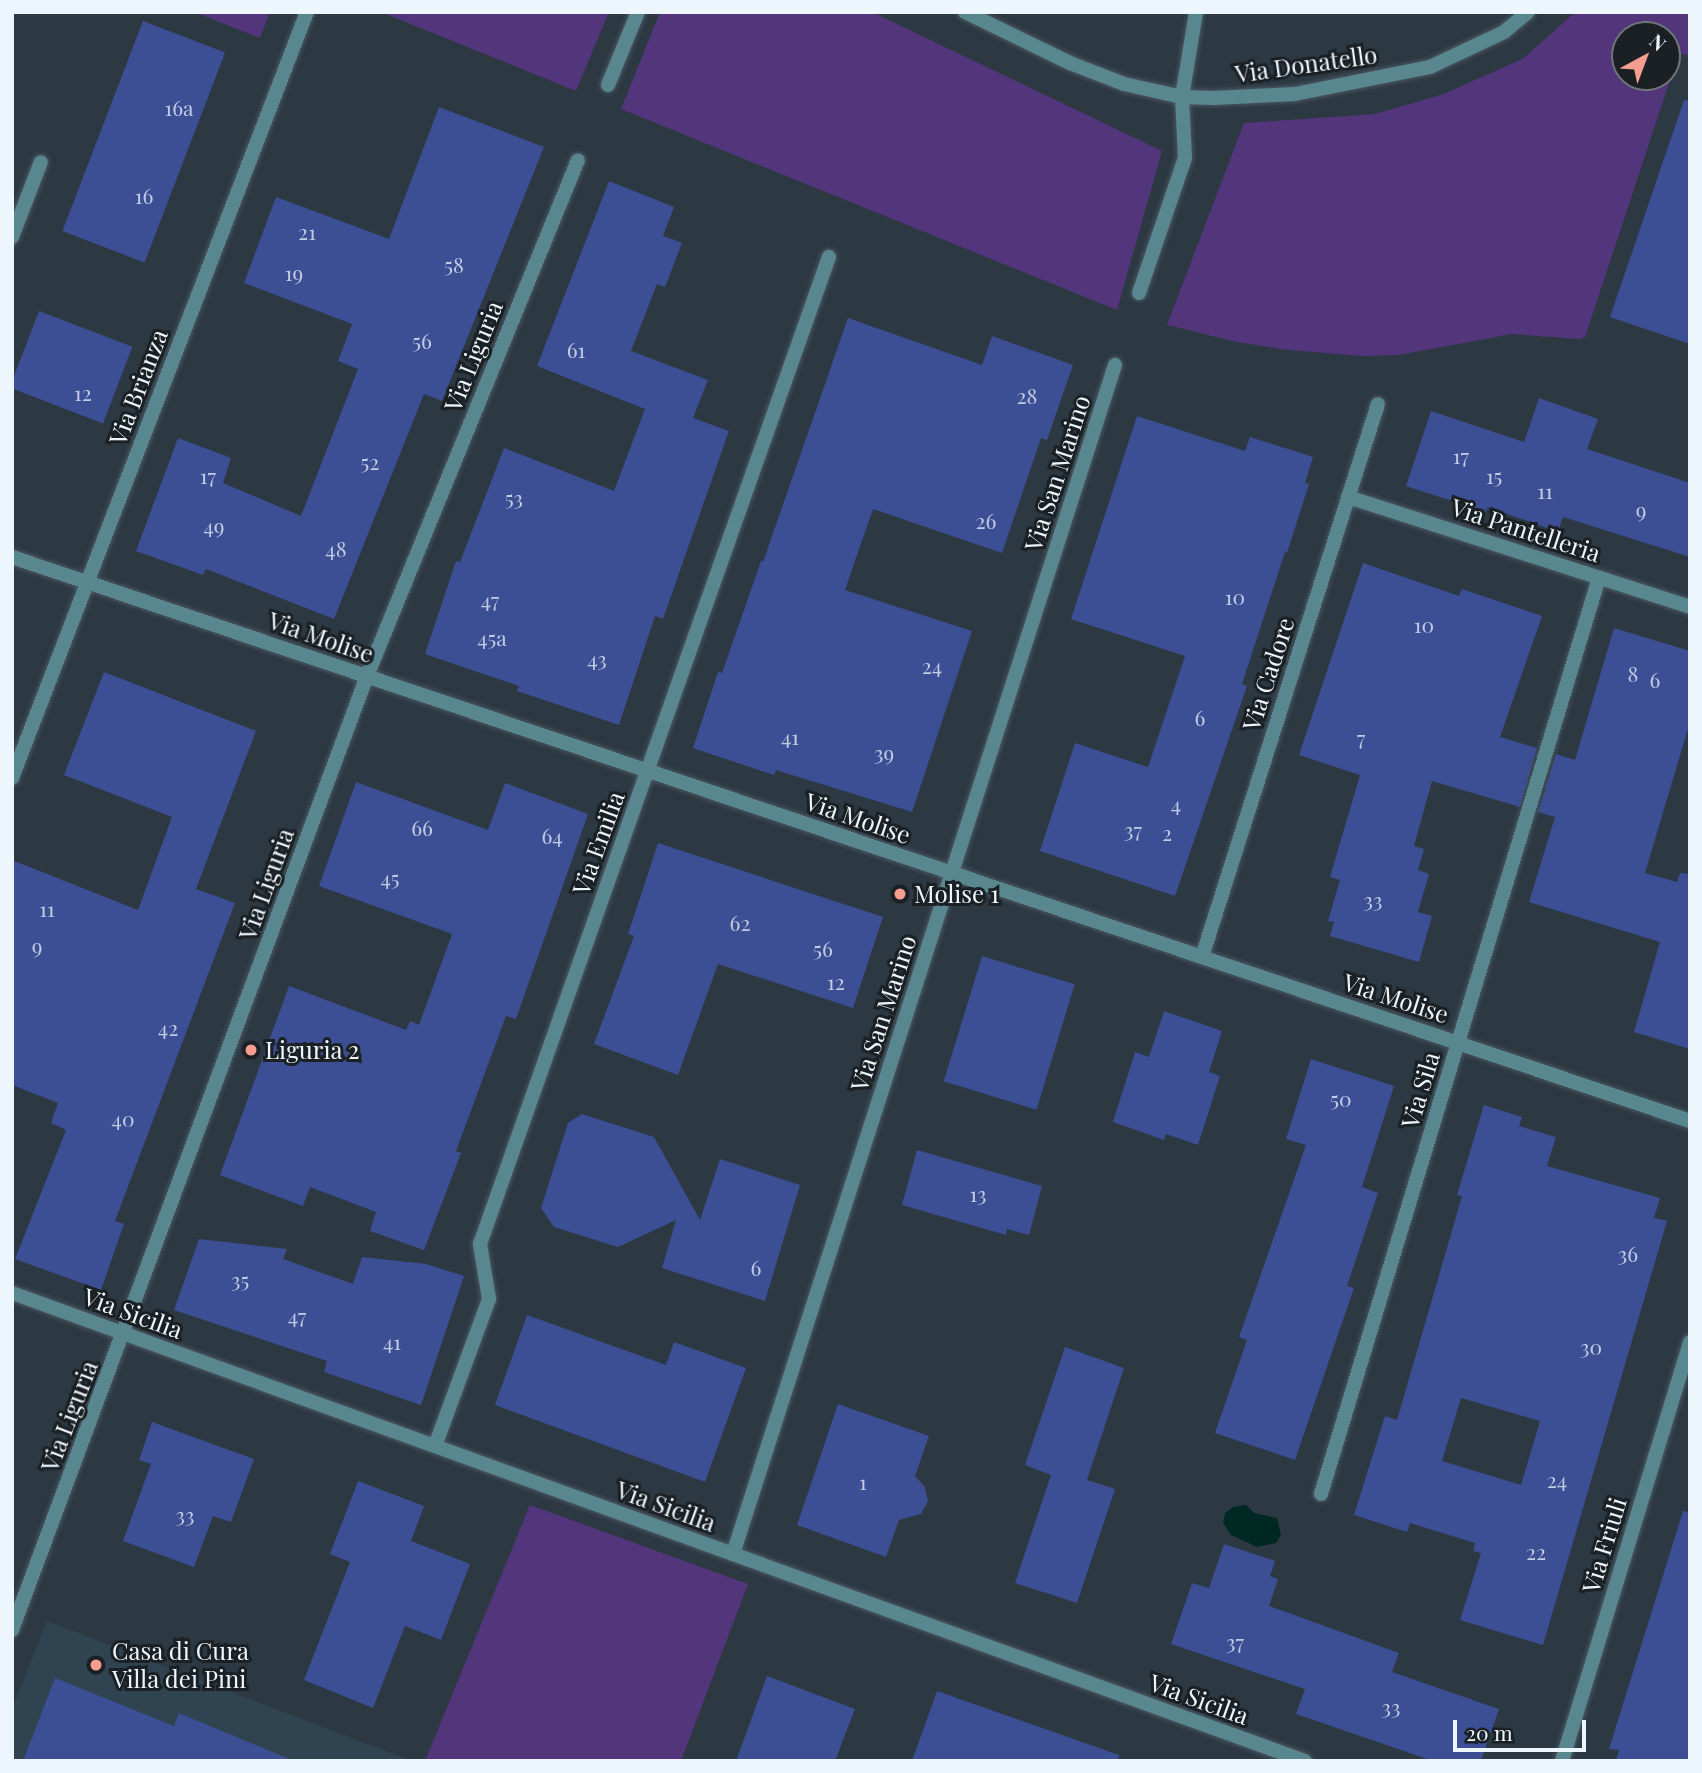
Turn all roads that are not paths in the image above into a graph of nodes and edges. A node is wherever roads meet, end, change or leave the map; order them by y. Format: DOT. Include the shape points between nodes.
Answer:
graph roads {
  1 [pos="307,12"];
  2 [pos="638,12"];
  3 [pos="965,12"];
  4 [pos="1196,12"];
  5 [pos="1528,12"];
  6 [pos="608,85"];
  7 [pos="1182,97"];
  8 [pos="578,160"];
  9 [pos="41,162"];
  10 [pos="12,237"];
  11 [pos="829,257"];
  12 [pos="1139,293"];
  13 [pos="1115,365"];
  14 [pos="1378,404"];
  15 [pos="1348,497"];
  16 [pos="12,557"];
  17 [pos="1599,578"];
  18 [pos="87,582"];
  19 [pos="1690,607"];
  20 [pos="367,676"];
  21 [pos="648,771"];
  22 [pos="12,778"];
  23 [pos="952,874"];
  24 [pos="1202,957"];
  25 [pos="1458,1043"];
  26 [pos="1690,1121"];
  27 [pos="12,1293"];
  28 [pos="125,1334"];
  29 [pos="1690,1342"];
  30 [pos="435,1446"];
  31 [pos="1321,1494"];
  32 [pos="733,1555"];
  33 [pos="12,1630"];
  34 [pos="1305,1761"];
  35 [pos="1562,1761"];
  1 -- 18 [label="street, Via Brianza"];
  2 -- 6 [label="street"];
  3 -- 7 [label="street, Via Donatello" via="1098,75"];
  4 -- 7 [label="street"];
  5 -- 7 [label="street, Via Donatello" via="1504,32 1430,67 1295,94"];
  7 -- 12 [label="street" via="1185,158"];
  8 -- 20 [label="street, Via Liguria"];
  9 -- 10 [label="street"];
  11 -- 21 [label="street, Via Emilia"];
  13 -- 23 [label="street, Via San Marino"];
  14 -- 15 [label="street, Via Cadore"];
  15 -- 17 [label="street, Via Pantelleria"];
  15 -- 24 [label="street, Via Cadore"];
  16 -- 18 [label="street, Via Molise"];
  17 -- 19 [label="street, Via Pantelleria"];
  17 -- 25 [label="street, Via Sila"];
  18 -- 20 [label="street, Via Molise"];
  18 -- 22 [label="street, Via Brianza"];
  20 -- 21 [label="street, Via Molise"];
  20 -- 28 [label="street, Via Liguria"];
  21 -- 23 [label="street, Via Molise"];
  21 -- 30 [label="street, Via Emilia" via="480,1244 489,1299"];
  23 -- 24 [label="street, Via Molise"];
  23 -- 32 [label="street, Via San Marino"];
  24 -- 25 [label="street, Via Molise"];
  25 -- 26 [label="street, Via Molise"];
  25 -- 31 [label="street, Via Sila"];
  27 -- 28 [label="street, Via Sicilia"];
  28 -- 30 [label="street, Via Sicilia"];
  28 -- 33 [label="street, Via Liguria"];
  29 -- 35 [label="street, Via Friuli"];
  30 -- 32 [label="street, Via Sicilia"];
  32 -- 34 [label="street, Via Sicilia"];
}
